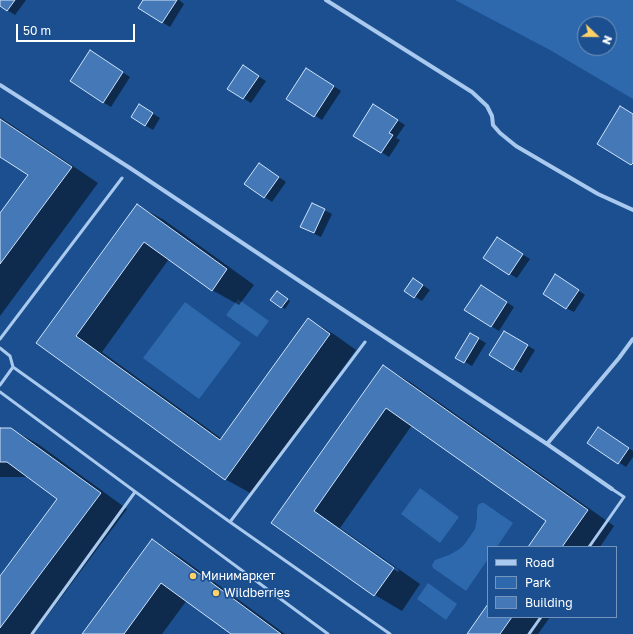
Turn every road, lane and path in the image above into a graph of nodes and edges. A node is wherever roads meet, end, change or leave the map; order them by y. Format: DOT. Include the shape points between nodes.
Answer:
graph roads {
  1 [pos="326,0"];
  2 [pos="0,85"];
  3 [pos="122,178"];
  4 [pos="633,210"];
  5 [pos="0,339"];
  6 [pos="633,339"];
  7 [pos="365,342"];
  8 [pos="0,348"];
  9 [pos="13,367"];
  10 [pos="0,385"];
  11 [pos="0,392"];
  12 [pos="547,444"];
  13 [pos="612,489"];
  14 [pos="135,492"];
  15 [pos="230,522"];
  16 [pos="590,546"];
  17 [pos="540,618"];
  18 [pos="32,634"];
  19 [pos="328,634"];
  20 [pos="390,634"];
  21 [pos="529,634"];
  1 -- 4 [label="street" via="472,92 487,106 493,125 516,146 598,194"];
  2 -- 12 [label="street"];
  3 -- 5 [label="lane"];
  6 -- 12 [label="street"];
  7 -- 15 [label="lane"];
  8 -- 9 [label="lane" via="10,356"];
  9 -- 10 [label="lane"];
  9 -- 15 [label="lane"];
  11 -- 14 [label="lane"];
  12 -- 13 [label="street"];
  13 -- 16 [label="lane" via="624,497"];
  14 -- 18 [label="lane"];
  14 -- 19 [label="lane"];
  15 -- 20 [label="lane"];
  17 -- 21 [label="lane"];
}
